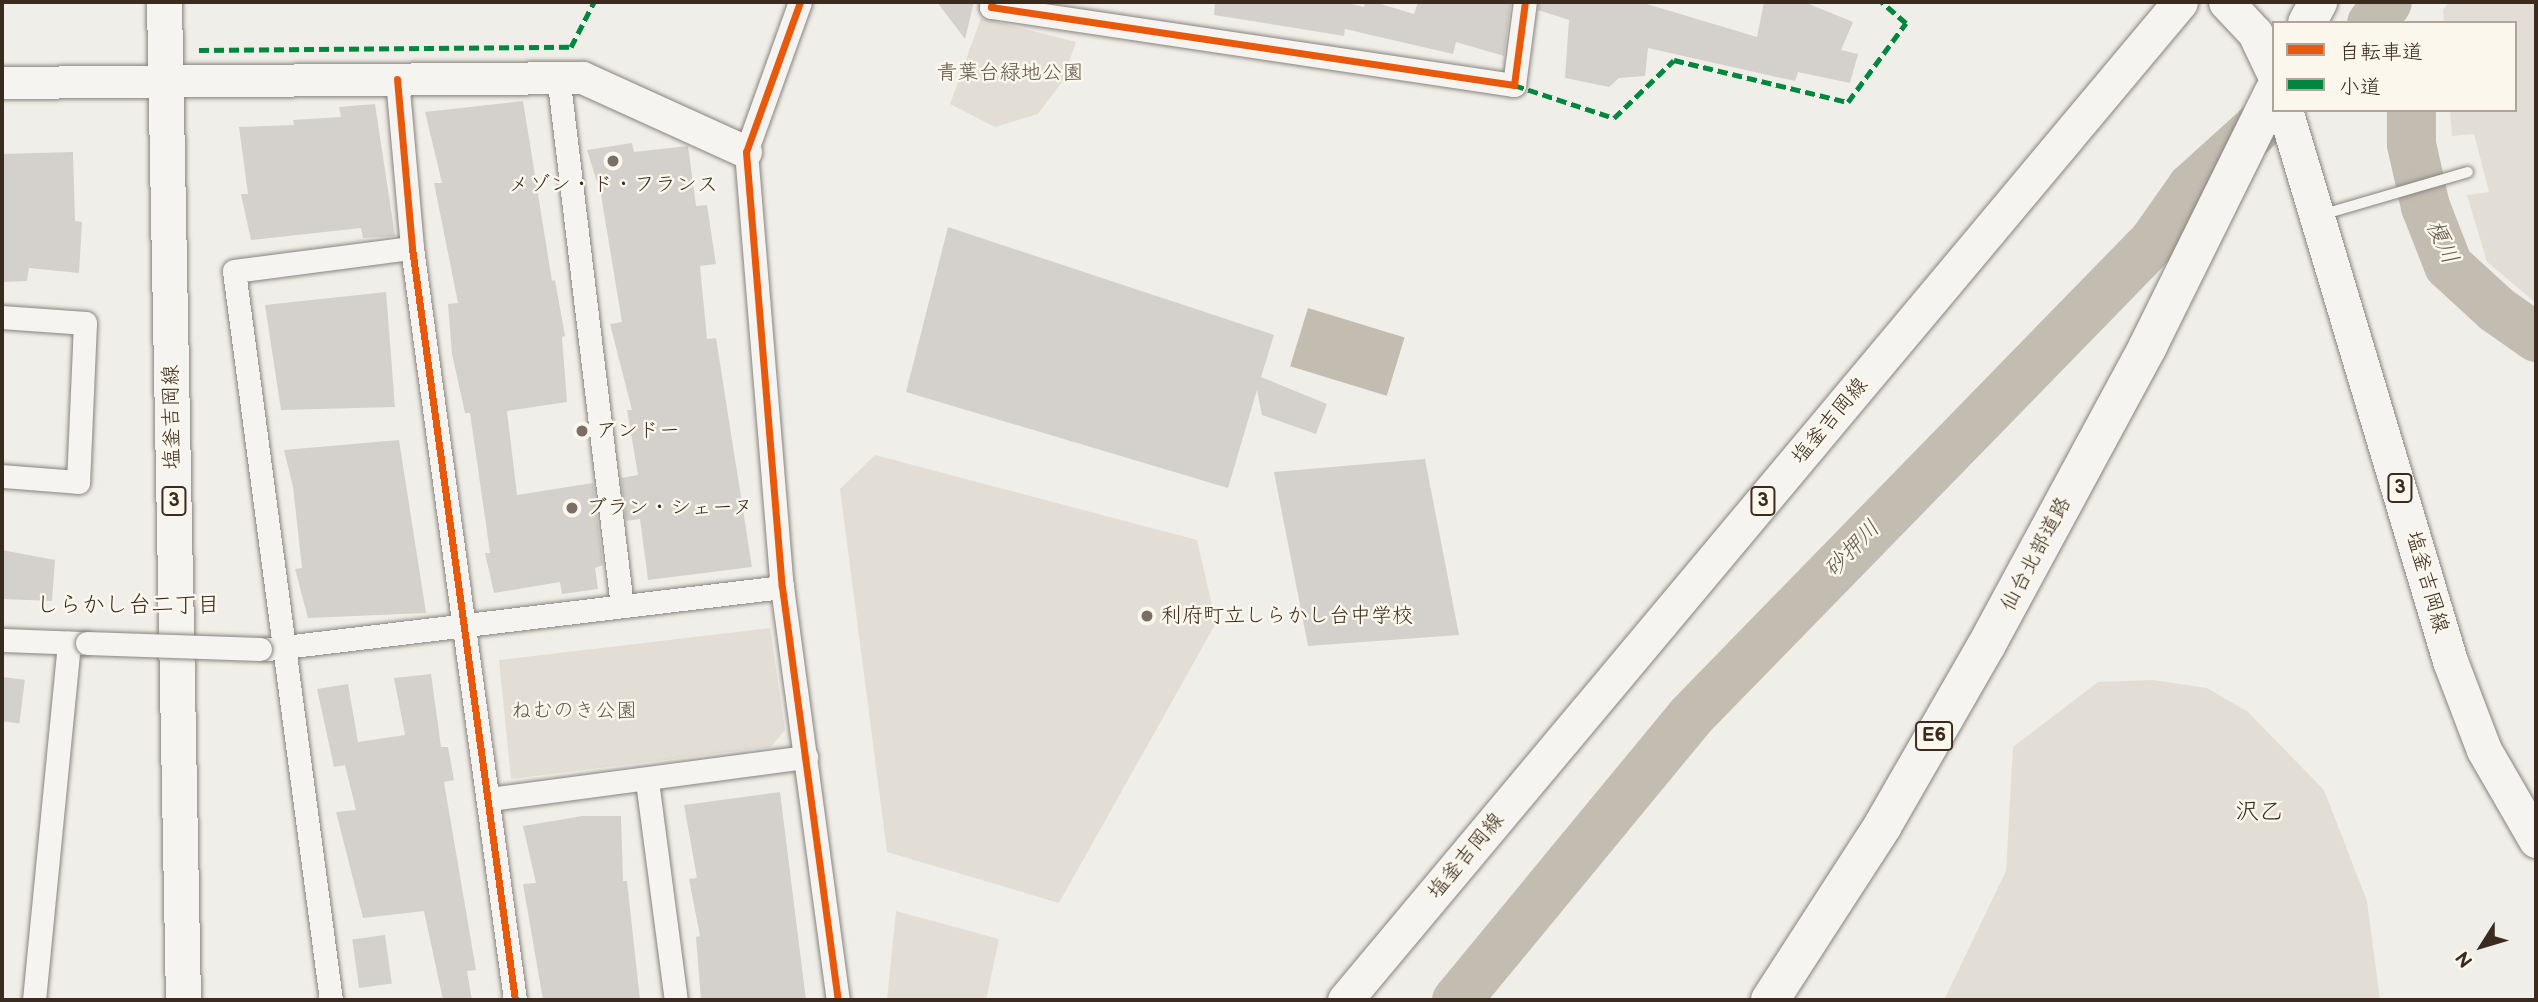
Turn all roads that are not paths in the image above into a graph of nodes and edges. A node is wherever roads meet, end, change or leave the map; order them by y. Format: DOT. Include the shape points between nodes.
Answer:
graph roads {
  1 [pos="164,2"];
  2 [pos="800,2"];
  3 [pos="992,2"];
  4 [pos="1525,2"];
  5 [pos="2180,2"];
  6 [pos="2226,2"];
  7 [pos="2318,2"];
  8 [pos="2308,21"];
  9 [pos="2272,69"];
  10 [pos="558,75"];
  11 [pos="397,79"];
  12 [pos="166,81"];
  13 [pos="2,83"];
  14 [pos="2272,95"];
  15 [pos="2286,112"];
  16 [pos="746,152"];
  17 [pos="2469,172"];
  18 [pos="2318,216"];
  19 [pos="412,248"];
  20 [pos="2,317"];
  21 [pos="2,476"];
  22 [pos="782,587"];
  23 [pos="622,606"];
  24 [pos="465,625"];
  25 [pos="2,640"];
  26 [pos="78,643"];
  27 [pos="271,648"];
  28 [pos="806,757"];
  29 [pos="647,781"];
  30 [pos="490,799"];
  31 [pos="2536,840"];
  32 [pos="34,1000"];
  33 [pos="183,1000"];
  34 [pos="331,1000"];
  35 [pos="515,1000"];
  36 [pos="676,1000"];
  37 [pos="838,1000"];
  38 [pos="1345,1000"];
  39 [pos="1770,1000"];
  1 -- 12 [label="main road, 塩釜吉岡線 / 3"];
  2 -- 16 [label="street"];
  3 -- 4 [label="street" via="991,7 1514,85"];
  5 -- 38 [label="main road, 塩釜吉岡線 / 3"];
  6 -- 9 [label="main road" via="2255,33"];
  7 -- 8 [label="highway"];
  10 -- 11 [label="street"];
  10 -- 16 [label="street" via="615,89"];
  10 -- 23 [label="street"];
  11 -- 12 [label="street"];
  11 -- 19 [label="street"];
  12 -- 13 [label="street"];
  12 -- 33 [label="main road, 塩釜吉岡線 / 3"];
  14 -- 39 [label="highway, 仙台北部道路 / E6" via="2085,464 1883,825"];
  15 -- 18 [label="main road, 塩釜吉岡線 / 3"];
  16 -- 22 [label="street"];
  17 -- 18 [label="lane"];
  18 -- 31 [label="main road, 塩釜吉岡線 / 3" via="2468,711 2500,780"];
  19 -- 24 [label="street"];
  19 -- 27 [label="street" via="234,271"];
  20 -- 21 [label="street" via="85,323 78,482"];
  22 -- 23 [label="street"];
  22 -- 28 [label="street"];
  23 -- 24 [label="street"];
  24 -- 27 [label="street"];
  24 -- 30 [label="street"];
  25 -- 26 [label="street"];
  26 -- 27 [label="street, bridge"];
  26 -- 32 [label="street"];
  27 -- 34 [label="street"];
  28 -- 29 [label="street"];
  28 -- 37 [label="street"];
  29 -- 30 [label="street"];
  29 -- 36 [label="street"];
  30 -- 35 [label="street"];
}
